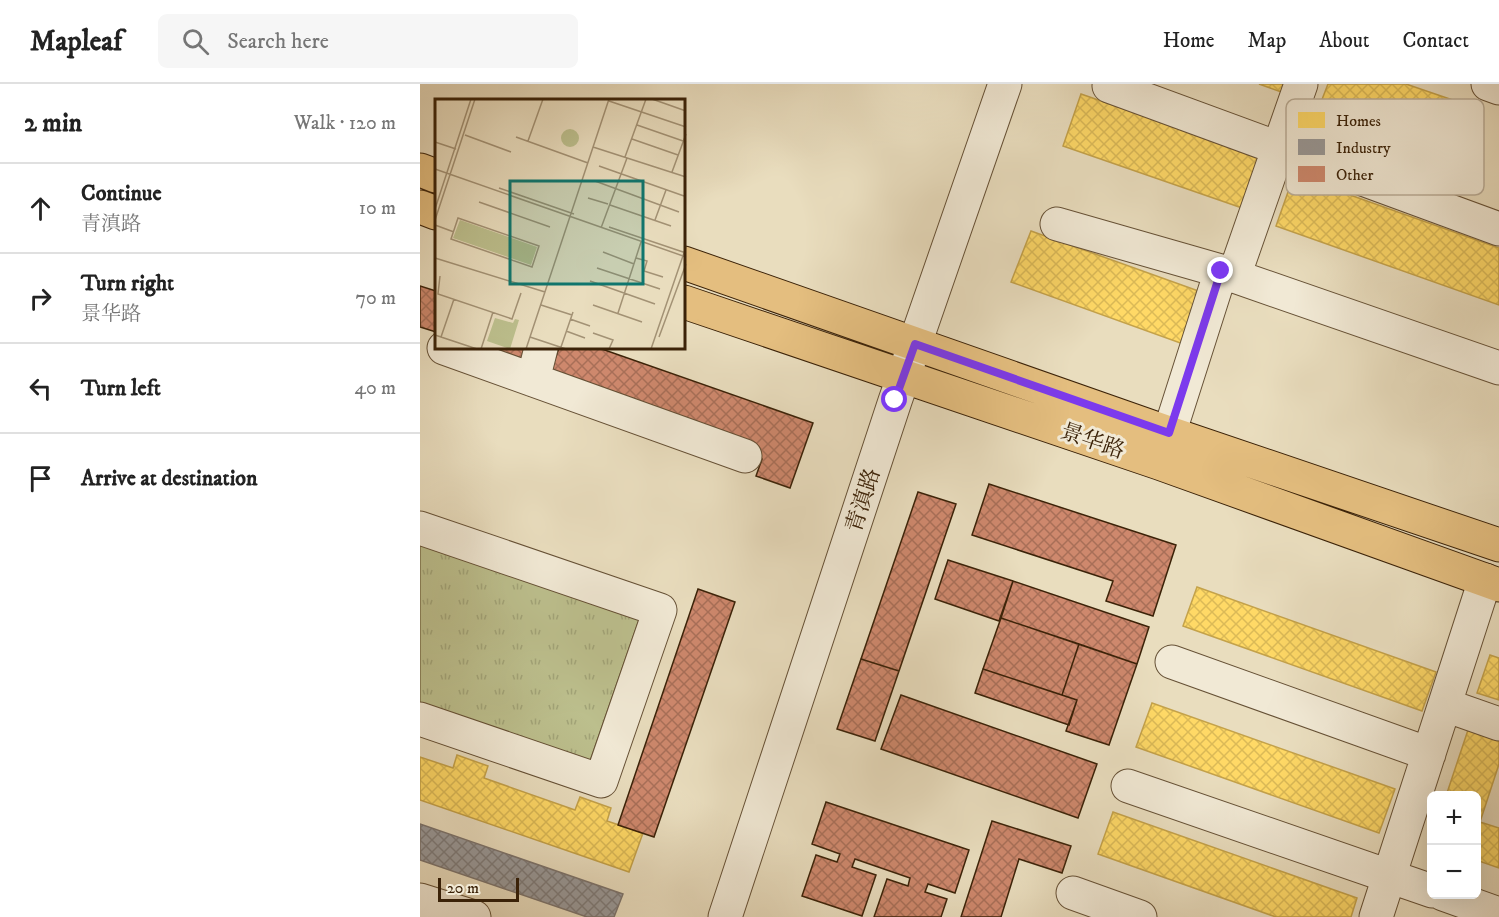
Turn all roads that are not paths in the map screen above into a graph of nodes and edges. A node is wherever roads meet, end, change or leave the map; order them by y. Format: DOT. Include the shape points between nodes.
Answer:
graph roads {
  1 [pos="1005,84"];
  2 [pos="1301,84"];
  3 [pos="1488,84"];
  4 [pos="1108,86"];
  5 [pos="1499,88"];
  6 [pos="1296,99"];
  7 [pos="1286,126"];
  8 [pos="1278,149"];
  9 [pos="1286,152"];
  10 [pos="420,170"];
  11 [pos="435,176"];
  12 [pos="1405,195"];
  13 [pos="420,207"];
  14 [pos="435,213"];
  15 [pos="1057,224"];
  16 [pos="1499,229"];
  17 [pos="686,264"];
  18 [pos="1227,273"];
  19 [pos="686,303"];
  20 [pos="420,339"];
  21 [pos="915,344"];
  22 [pos="435,345"];
  23 [pos="450,350"];
  24 [pos="540,350"];
  25 [pos="1499,368"];
  26 [pos="903,376"];
  27 [pos="533,380"];
  28 [pos="1169,433"];
  29 [pos="746,456"];
  30 [pos="1159,463"];
  31 [pos="420,528"];
  32 [pos="1499,546"];
  33 [pos="1492,583"];
  34 [pos="1172,662"];
  35 [pos="1446,705"];
  36 [pos="420,719"];
  37 [pos="1499,724"];
  38 [pos="1430,754"];
  39 [pos="1128,786"];
  40 [pos="1389,876"];
  41 [pos="1427,890"];
  42 [pos="1073,893"];
  43 [pos="1457,899"];
  44 [pos="420,900"];
  45 [pos="1499,914"];
  46 [pos="474,917"];
  47 [pos="725,917"];
  48 [pos="1140,917"];
  49 [pos="1376,917"];
  1 -- 21 [label="street, 青滇路"];
  2 -- 6 [label="street"];
  3 -- 5 [label="street"];
  4 -- 8 [label="street"];
  7 -- 8 [label="street"];
  8 -- 9 [label="street"];
  8 -- 18 [label="street"];
  10 -- 11 [label="main road"];
  12 -- 16 [label="street"];
  13 -- 14 [label="main road"];
  15 -- 18 [label="street"];
  17 -- 21 [label="main road, 景华路"];
  18 -- 25 [label="street"];
  18 -- 28 [label="street"];
  19 -- 26 [label="main road, 景华路"];
  20 -- 22 [label="street"];
  21 -- 26 [label="street, 青滇路"];
  21 -- 28 [label="main road, 景华路"];
  23 -- 27 [label="street"];
  24 -- 27 [label="street"];
  26 -- 30 [label="main road, 景华路"];
  26 -- 47 [label="street, 青滇路"];
  27 -- 29 [label="street"];
  28 -- 30 [label="street"];
  28 -- 32 [label="main road, 景华路"];
  30 -- 33 [label="main road, 景华路"];
  31 -- 36 [label="street" via="660,610 601,781"];
  33 -- 35 [label="street"];
  34 -- 38 [label="street"];
  35 -- 37 [label="street"];
  35 -- 38 [label="street"];
  38 -- 40 [label="street"];
  39 -- 40 [label="street"];
  40 -- 41 [label="street"];
  40 -- 49 [label="street"];
  42 -- 48 [label="street"];
  43 -- 45 [label="street"];
  44 -- 46 [label="street"];
}
